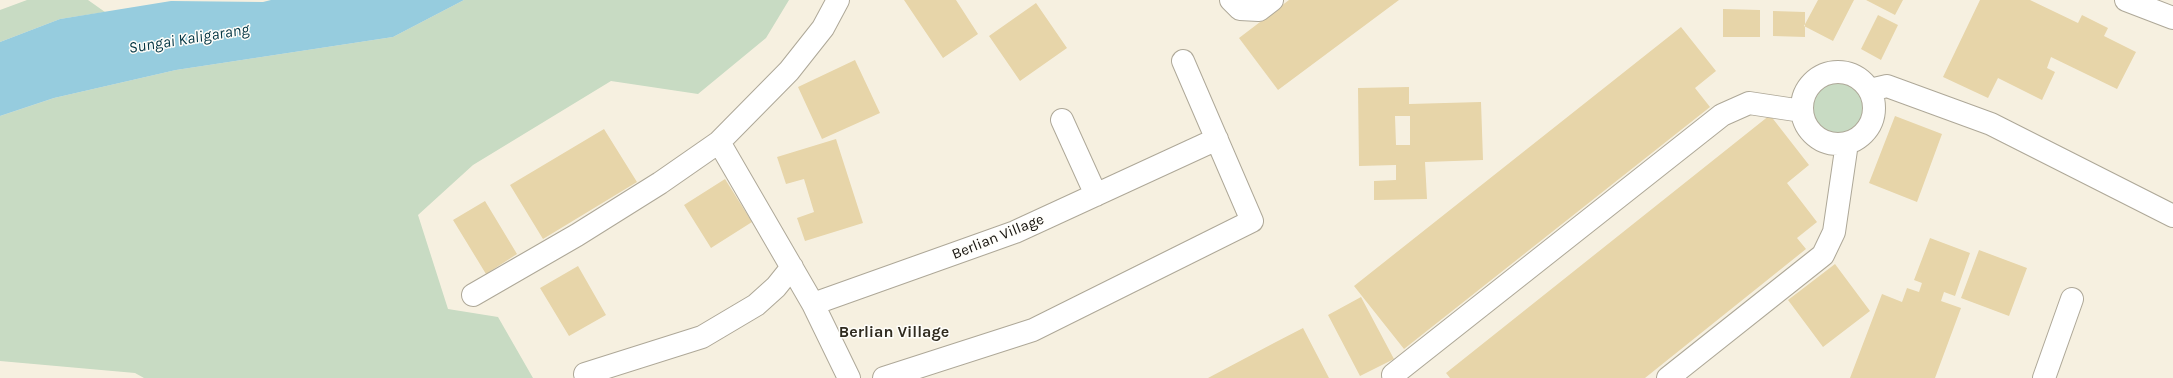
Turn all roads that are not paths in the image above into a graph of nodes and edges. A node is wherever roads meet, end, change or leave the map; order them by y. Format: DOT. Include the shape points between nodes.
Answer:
graph roads {
  1 [pos="838,0"];
  2 [pos="1231,0"];
  3 [pos="1272,0"];
  4 [pos="2126,0"];
  5 [pos="2173,18"];
  6 [pos="1183,61"];
  7 [pos="1870,90"];
  8 [pos="1802,111"];
  9 [pos="1062,120"];
  10 [pos="1217,139"];
  11 [pos="719,142"];
  12 [pos="1847,143"];
  13 [pos="1096,195"];
  14 [pos="2173,216"];
  15 [pos="792,267"];
  16 [pos="473,295"];
  17 [pos="2072,299"];
  18 [pos="813,304"];
  19 [pos="585,374"];
  20 [pos="1392,377"];
  21 [pos="849,378"];
  22 [pos="884,378"];
  23 [pos="1668,378"];
  24 [pos="2044,378"];
  1 -- 11 [label="street" via="822,28 789,71"];
  2 -- 3 [label="street" via="1240,9 1259,10"];
  4 -- 5 [label="street"];
  6 -- 10 [label="street"];
  7 -- 8 [label="street" via="1862,80 1851,74 1826,73 1812,83 1804,94"];
  7 -- 12 [label="street" via="1874,108 1872,121 1858,138"];
  7 -- 14 [label="street" via="1887,86 1991,124"];
  8 -- 12 [label="street" via="1806,123 1817,136 1832,143"];
  8 -- 20 [label="street" via="1749,103 1722,115"];
  9 -- 13 [label="street"];
  10 -- 13 [label="street, Berlian Village"];
  10 -- 22 [label="street" via="1252,221 1033,330"];
  11 -- 15 [label="street"];
  11 -- 16 [label="street" via="577,235"];
  12 -- 23 [label="street" via="1834,232 1823,255"];
  13 -- 18 [label="street, Berlian Village" via="1015,232"];
  15 -- 18 [label="street"];
  15 -- 19 [label="street" via="776,287 756,305 702,337"];
  17 -- 24 [label="street"];
  18 -- 21 [label="street"];
}
